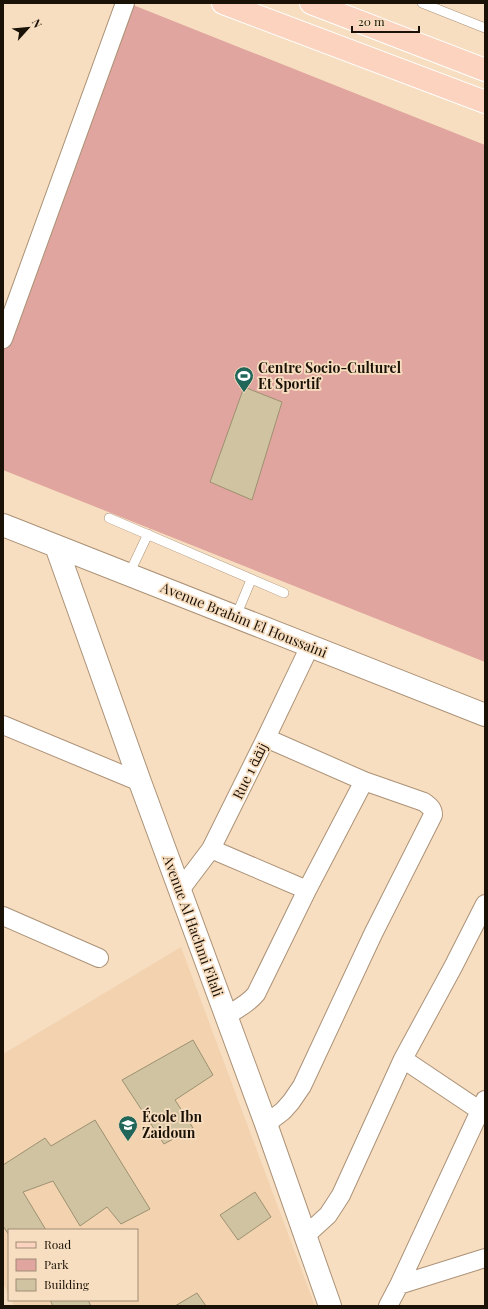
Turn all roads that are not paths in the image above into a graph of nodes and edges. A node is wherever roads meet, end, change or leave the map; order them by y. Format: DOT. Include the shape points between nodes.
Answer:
graph roads {
  1 [pos="125,3"];
  2 [pos="223,3"];
  3 [pos="311,3"];
  4 [pos="422,3"];
  5 [pos="485,28"];
  6 [pos="485,70"];
  7 [pos="485,102"];
  8 [pos="3,339"];
  9 [pos="109,518"];
  10 [pos="3,524"];
  11 [pos="148,534"];
  12 [pos="56,546"];
  13 [pos="129,574"];
  14 [pos="251,580"];
  15 [pos="284,593"];
  16 [pos="236,616"];
  17 [pos="310,646"];
  18 [pos="485,715"];
  19 [pos="3,725"];
  20 [pos="266,738"];
  21 [pos="364,781"];
  22 [pos="140,782"];
  23 [pos="210,849"];
  24 [pos="180,890"];
  25 [pos="307,890"];
  26 [pos="485,904"];
  27 [pos="3,916"];
  28 [pos="99,958"];
  29 [pos="226,1016"];
  30 [pos="403,1059"];
  31 [pos="483,1108"];
  32 [pos="266,1124"];
  33 [pos="305,1236"];
  34 [pos="485,1258"];
  35 [pos="399,1285"];
  36 [pos="330,1306"];
  37 [pos="388,1306"];
  1 -- 8 [label="street"];
  2 -- 7 [label="main road"];
  3 -- 6 [label="main road"];
  4 -- 5 [label="lane"];
  9 -- 11 [label="lane"];
  10 -- 12 [label="street, Avenue Brahim El Houssaini"];
  11 -- 13 [label="lane"];
  11 -- 14 [label="lane"];
  12 -- 13 [label="street, Avenue Brahim El Houssaini"];
  12 -- 22 [label="street, Avenue Al Hachmi Filali"];
  13 -- 16 [label="street, Avenue Brahim El Houssaini"];
  14 -- 15 [label="lane"];
  14 -- 16 [label="lane"];
  16 -- 17 [label="street, Avenue Brahim El Houssaini"];
  17 -- 18 [label="street, Avenue Brahim El Houssaini"];
  17 -- 20 [label="street, Rue 1 زنقة"];
  19 -- 22 [label="street"];
  20 -- 21 [label="street"];
  20 -- 23 [label="street, Rue 1 زنقة"];
  21 -- 25 [label="street"];
  21 -- 32 [label="street" via="424,802 432,809 433,816 373,934 302,1086 283,1111"];
  22 -- 24 [label="street, Avenue Al Hachmi Filali"];
  23 -- 24 [label="street, Rue 1 زنقة"];
  23 -- 25 [label="street"];
  24 -- 29 [label="street, Avenue Al Hachmi Filali"];
  25 -- 29 [label="street" via="256,994"];
  26 -- 30 [label="street"];
  27 -- 28 [label="street"];
  29 -- 32 [label="street, Avenue Al Hachmi Filali"];
  30 -- 31 [label="street"];
  30 -- 33 [label="street" via="341,1195 328,1215"];
  31 -- 35 [label="street"];
  32 -- 33 [label="street, Avenue Al Hachmi Filali"];
  33 -- 36 [label="street, Avenue Al Hachmi Filali"];
  34 -- 35 [label="street"];
  35 -- 37 [label="street"];
}
